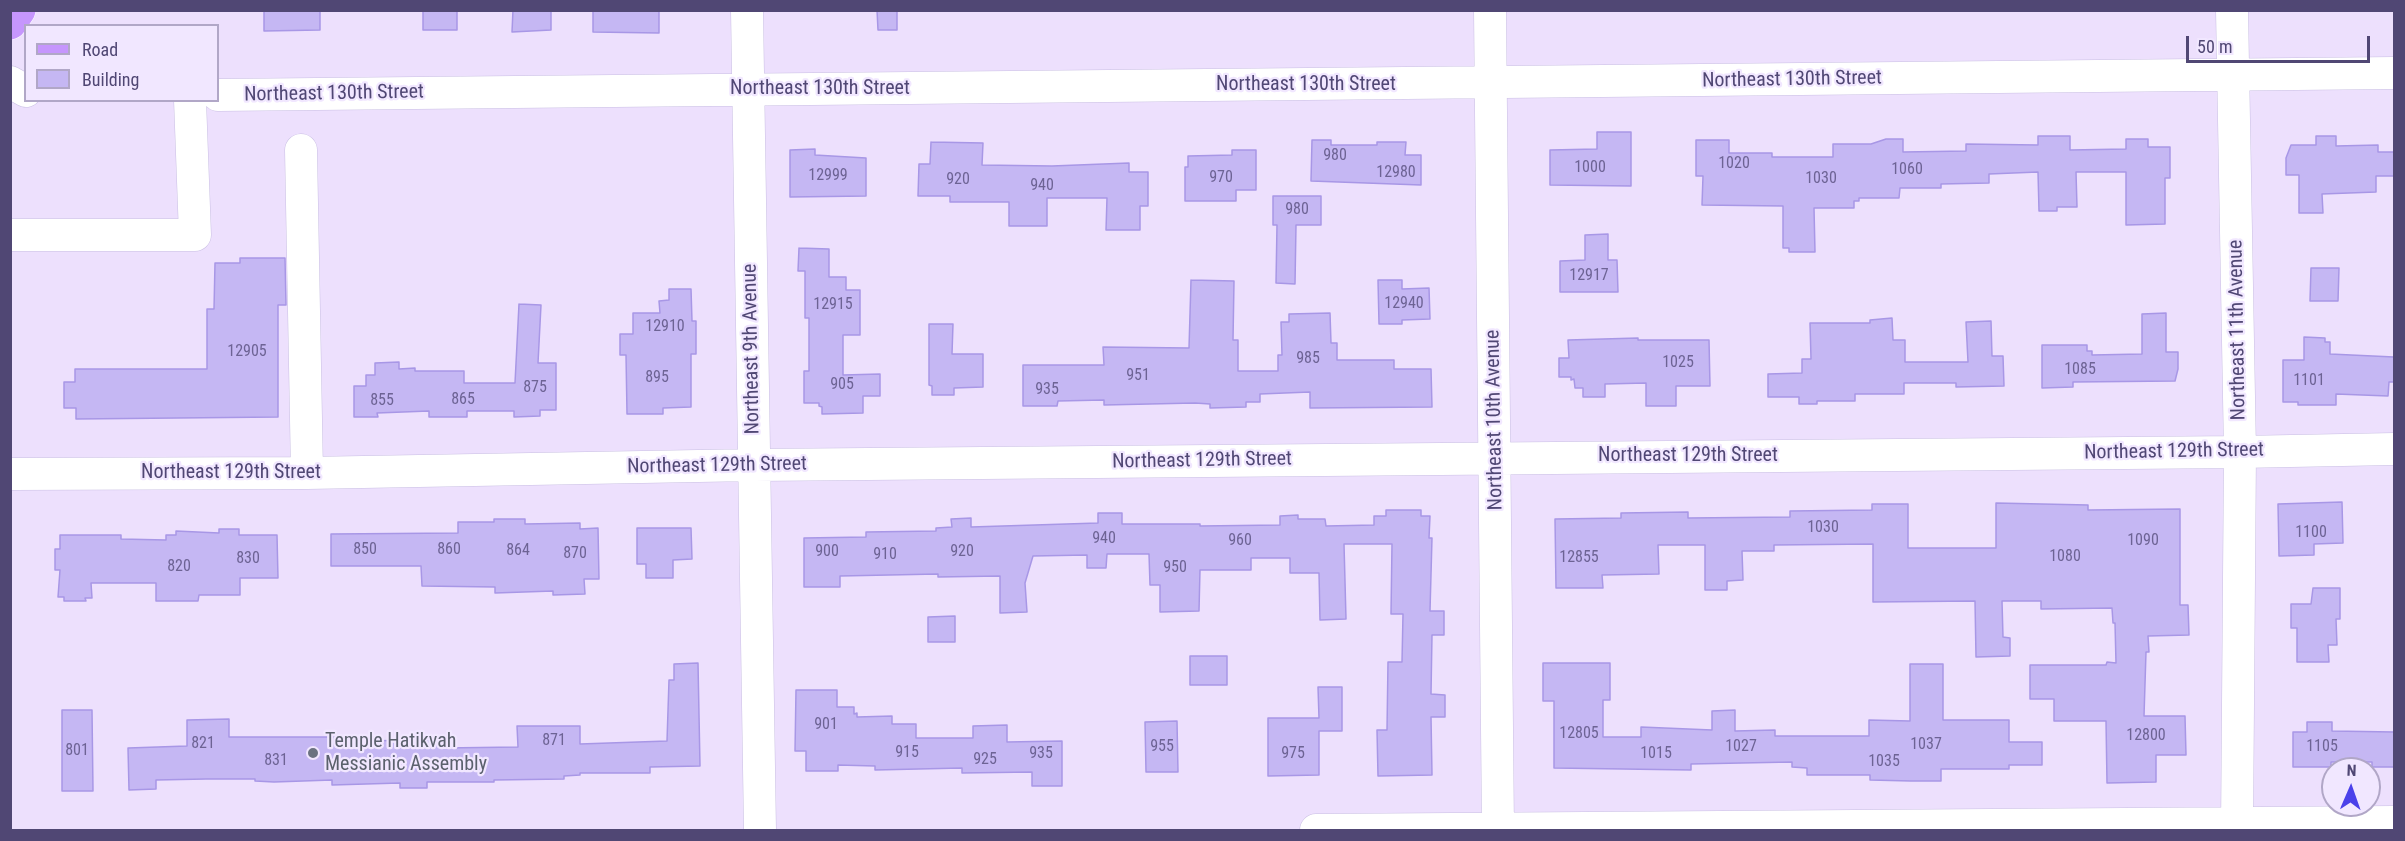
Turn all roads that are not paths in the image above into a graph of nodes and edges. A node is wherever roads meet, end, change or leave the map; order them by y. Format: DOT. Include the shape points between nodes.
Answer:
graph roads {
  1 [pos="19,10"];
  2 [pos="747,10"];
  3 [pos="1490,10"];
  4 [pos="2232,10"];
  5 [pos="10,23"];
  6 [pos="2394,73"];
  7 [pos="2233,75"];
  8 [pos="10,82"];
  9 [pos="1490,83"];
  10 [pos="748,89"];
  11 [pos="24,90"];
  12 [pos="219,95"];
  13 [pos="190,102"];
  14 [pos="301,150"];
  15 [pos="10,235"];
  16 [pos="2394,448"];
  17 [pos="2240,452"];
  18 [pos="1495,458"];
  19 [pos="754,465"];
  20 [pos="307,473"];
  21 [pos="10,474"];
  22 [pos="2394,822"];
  23 [pos="2237,827"];
  24 [pos="1498,829"];
  25 [pos="760,831"];
  26 [pos="1316,831"];
  1 -- 5 [label="main road"];
  2 -- 10 [label="street, Northeast 9th Avenue"];
  3 -- 9 [label="street, Northeast 10th Avenue"];
  4 -- 7 [label="street, Northeast 11th Avenue"];
  6 -- 7 [label="street, Northeast 130th Street"];
  7 -- 9 [label="street, Northeast 130th Street"];
  7 -- 17 [label="street, Northeast 11th Avenue"];
  8 -- 11 [label="street"];
  9 -- 10 [label="street, Northeast 130th Street"];
  9 -- 18 [label="street, Northeast 10th Avenue"];
  10 -- 12 [label="street, Northeast 130th Street"];
  10 -- 19 [label="street, Northeast 9th Avenue"];
  13 -- 15 [label="street" via="195,235"];
  14 -- 20 [label="street"];
  16 -- 17 [label="street, Northeast 129th Street"];
  17 -- 18 [label="street, Northeast 129th Street"];
  17 -- 23 [label="street, Northeast 11th Avenue"];
  18 -- 19 [label="street, Northeast 129th Street"];
  18 -- 24 [label="street, Northeast 10th Avenue"];
  19 -- 20 [label="street, Northeast 129th Street"];
  19 -- 25 [label="street, Northeast 9th Avenue"];
  20 -- 21 [label="street, Northeast 129th Street"];
  22 -- 23 [label="street"];
  23 -- 24 [label="street"];
  24 -- 26 [label="street"];
}
